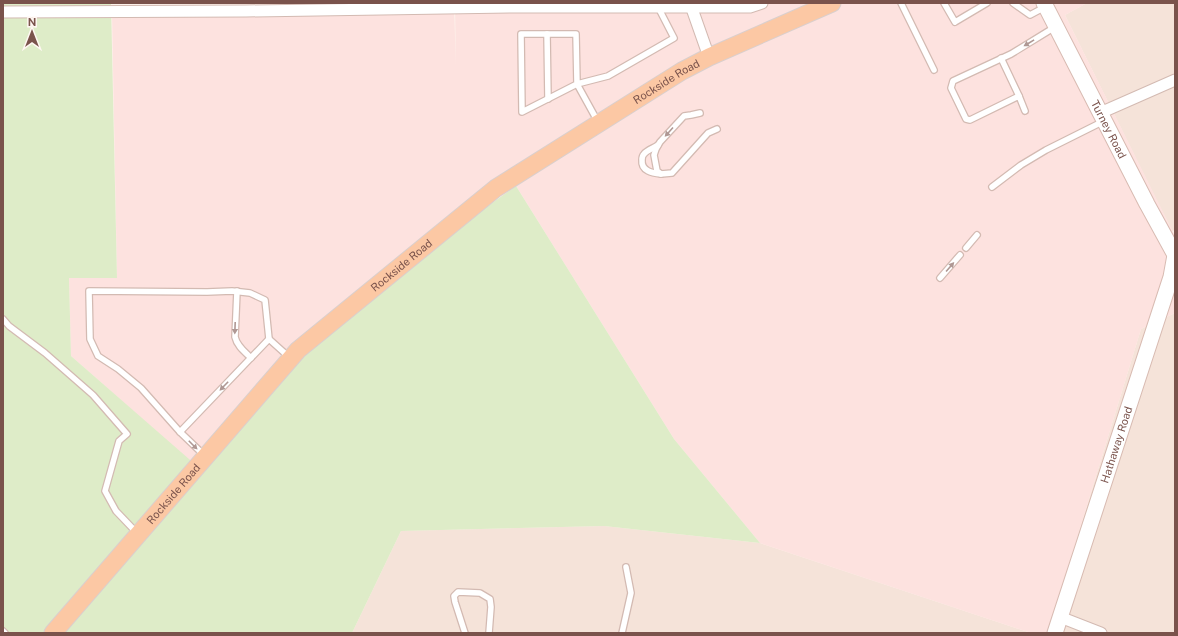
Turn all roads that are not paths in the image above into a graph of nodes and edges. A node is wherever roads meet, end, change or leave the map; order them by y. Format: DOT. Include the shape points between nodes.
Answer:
graph roads {
  1 [pos="762,3"];
  2 [pos="832,3"];
  3 [pos="901,3"];
  4 [pos="944,3"];
  5 [pos="987,3"];
  6 [pos="1013,3"];
  7 [pos="1047,4"];
  8 [pos="435,5"];
  9 [pos="514,5"];
  10 [pos="595,5"];
  11 [pos="690,5"];
  12 [pos="161,7"];
  13 [pos="246,7"];
  14 [pos="658,7"];
  15 [pos="31,8"];
  16 [pos="3,12"];
  17 [pos="1056,27"];
  18 [pos="547,34"];
  19 [pos="709,57"];
  20 [pos="1001,58"];
  21 [pos="934,70"];
  22 [pos="1175,80"];
  23 [pos="577,84"];
  24 [pos="1019,96"];
  25 [pos="548,99"];
  26 [pos="1025,111"];
  27 [pos="700,113"];
  28 [pos="1102,117"];
  29 [pos="599,124"];
  30 [pos="717,129"];
  31 [pos="658,145"];
  32 [pos="661,174"];
  33 [pos="992,186"];
  34 [pos="977,235"];
  35 [pos="966,248"];
  36 [pos="960,255"];
  37 [pos="1175,255"];
  38 [pos="940,278"];
  39 [pos="237,292"];
  40 [pos="3,320"];
  41 [pos="269,339"];
  42 [pos="251,358"];
  43 [pos="291,358"];
  44 [pos="180,432"];
  45 [pos="205,457"];
  46 [pos="138,534"];
  47 [pos="626,566"];
  48 [pos="1060,617"];
  49 [pos="56,630"];
  50 [pos="465,633"];
  51 [pos="489,633"];
  52 [pos="622,633"];
  53 [pos="1055,633"];
  54 [pos="1101,633"];
  1 -- 11 [label="street" via="750,7"];
  2 -- 19 [label="main road, Rockside Road"];
  3 -- 21 [label="lane"];
  4 -- 5 [label="lane" via="955,22"];
  6 -- 7 [label="lane" via="1030,15"];
  7 -- 17 [label="street, Turney Road"];
  8 -- 9 [label="street"];
  8 -- 13 [label="street"];
  9 -- 10 [label="street"];
  10 -- 14 [label="street"];
  11 -- 14 [label="street"];
  11 -- 19 [label="street"];
  12 -- 13 [label="street"];
  12 -- 15 [label="street"];
  14 -- 23 [label="lane" via="674,38 608,76"];
  15 -- 16 [label="street"];
  17 -- 20 [label="lane, one-way"];
  17 -- 28 [label="street, Turney Road"];
  18 -- 23 [label="lane" via="576,34"];
  18 -- 25 [label="lane"];
  18 -- 25 [label="lane" via="521,34 522,112"];
  19 -- 29 [label="main road, Rockside Road"];
  20 -- 24 [label="lane"];
  20 -- 24 [label="lane" via="953,81 951,88 968,120"];
  22 -- 28 [label="street"];
  23 -- 25 [label="lane"];
  23 -- 29 [label="lane"];
  24 -- 26 [label="lane"];
  27 -- 31 [label="lane, one-way" via="684,116"];
  28 -- 33 [label="lane" via="1021,165"];
  28 -- 37 [label="street, Turney Road"];
  29 -- 43 [label="main road, Rockside Road" via="496,188"];
  30 -- 32 [label="lane" via="708,133 672,173"];
  31 -- 32 [label="lane" via="654,155 657,171"];
  31 -- 32 [label="lane" via="644,153 642,163 645,169"];
  34 -- 35 [label="lane"];
  38 -- 36 [label="lane, one-way"];
  37 -- 48 [label="street, Hathaway Road" via="1172,277"];
  39 -- 41 [label="lane" via="250,293 265,300"];
  39 -- 42 [label="lane, one-way" via="235,337"];
  39 -- 44 [label="lane" via="90,291 90,339 98,356 141,388"];
  40 -- 46 [label="lane" via="93,395 127,434 119,441 105,491 116,511"];
  41 -- 42 [label="lane"];
  41 -- 43 [label="lane"];
  42 -- 44 [label="lane, one-way"];
  43 -- 45 [label="main road, Rockside Road"];
  44 -- 45 [label="lane, one-way"];
  45 -- 46 [label="main road, Rockside Road"];
  46 -- 49 [label="main road, Rockside Road"];
  47 -- 52 [label="lane" via="631,593"];
  48 -- 53 [label="street, Hathaway Road"];
  48 -- 54 [label="street"];
  50 -- 51 [label="lane" via="455,602 454,596 458,592 480,593 490,599"];
}
